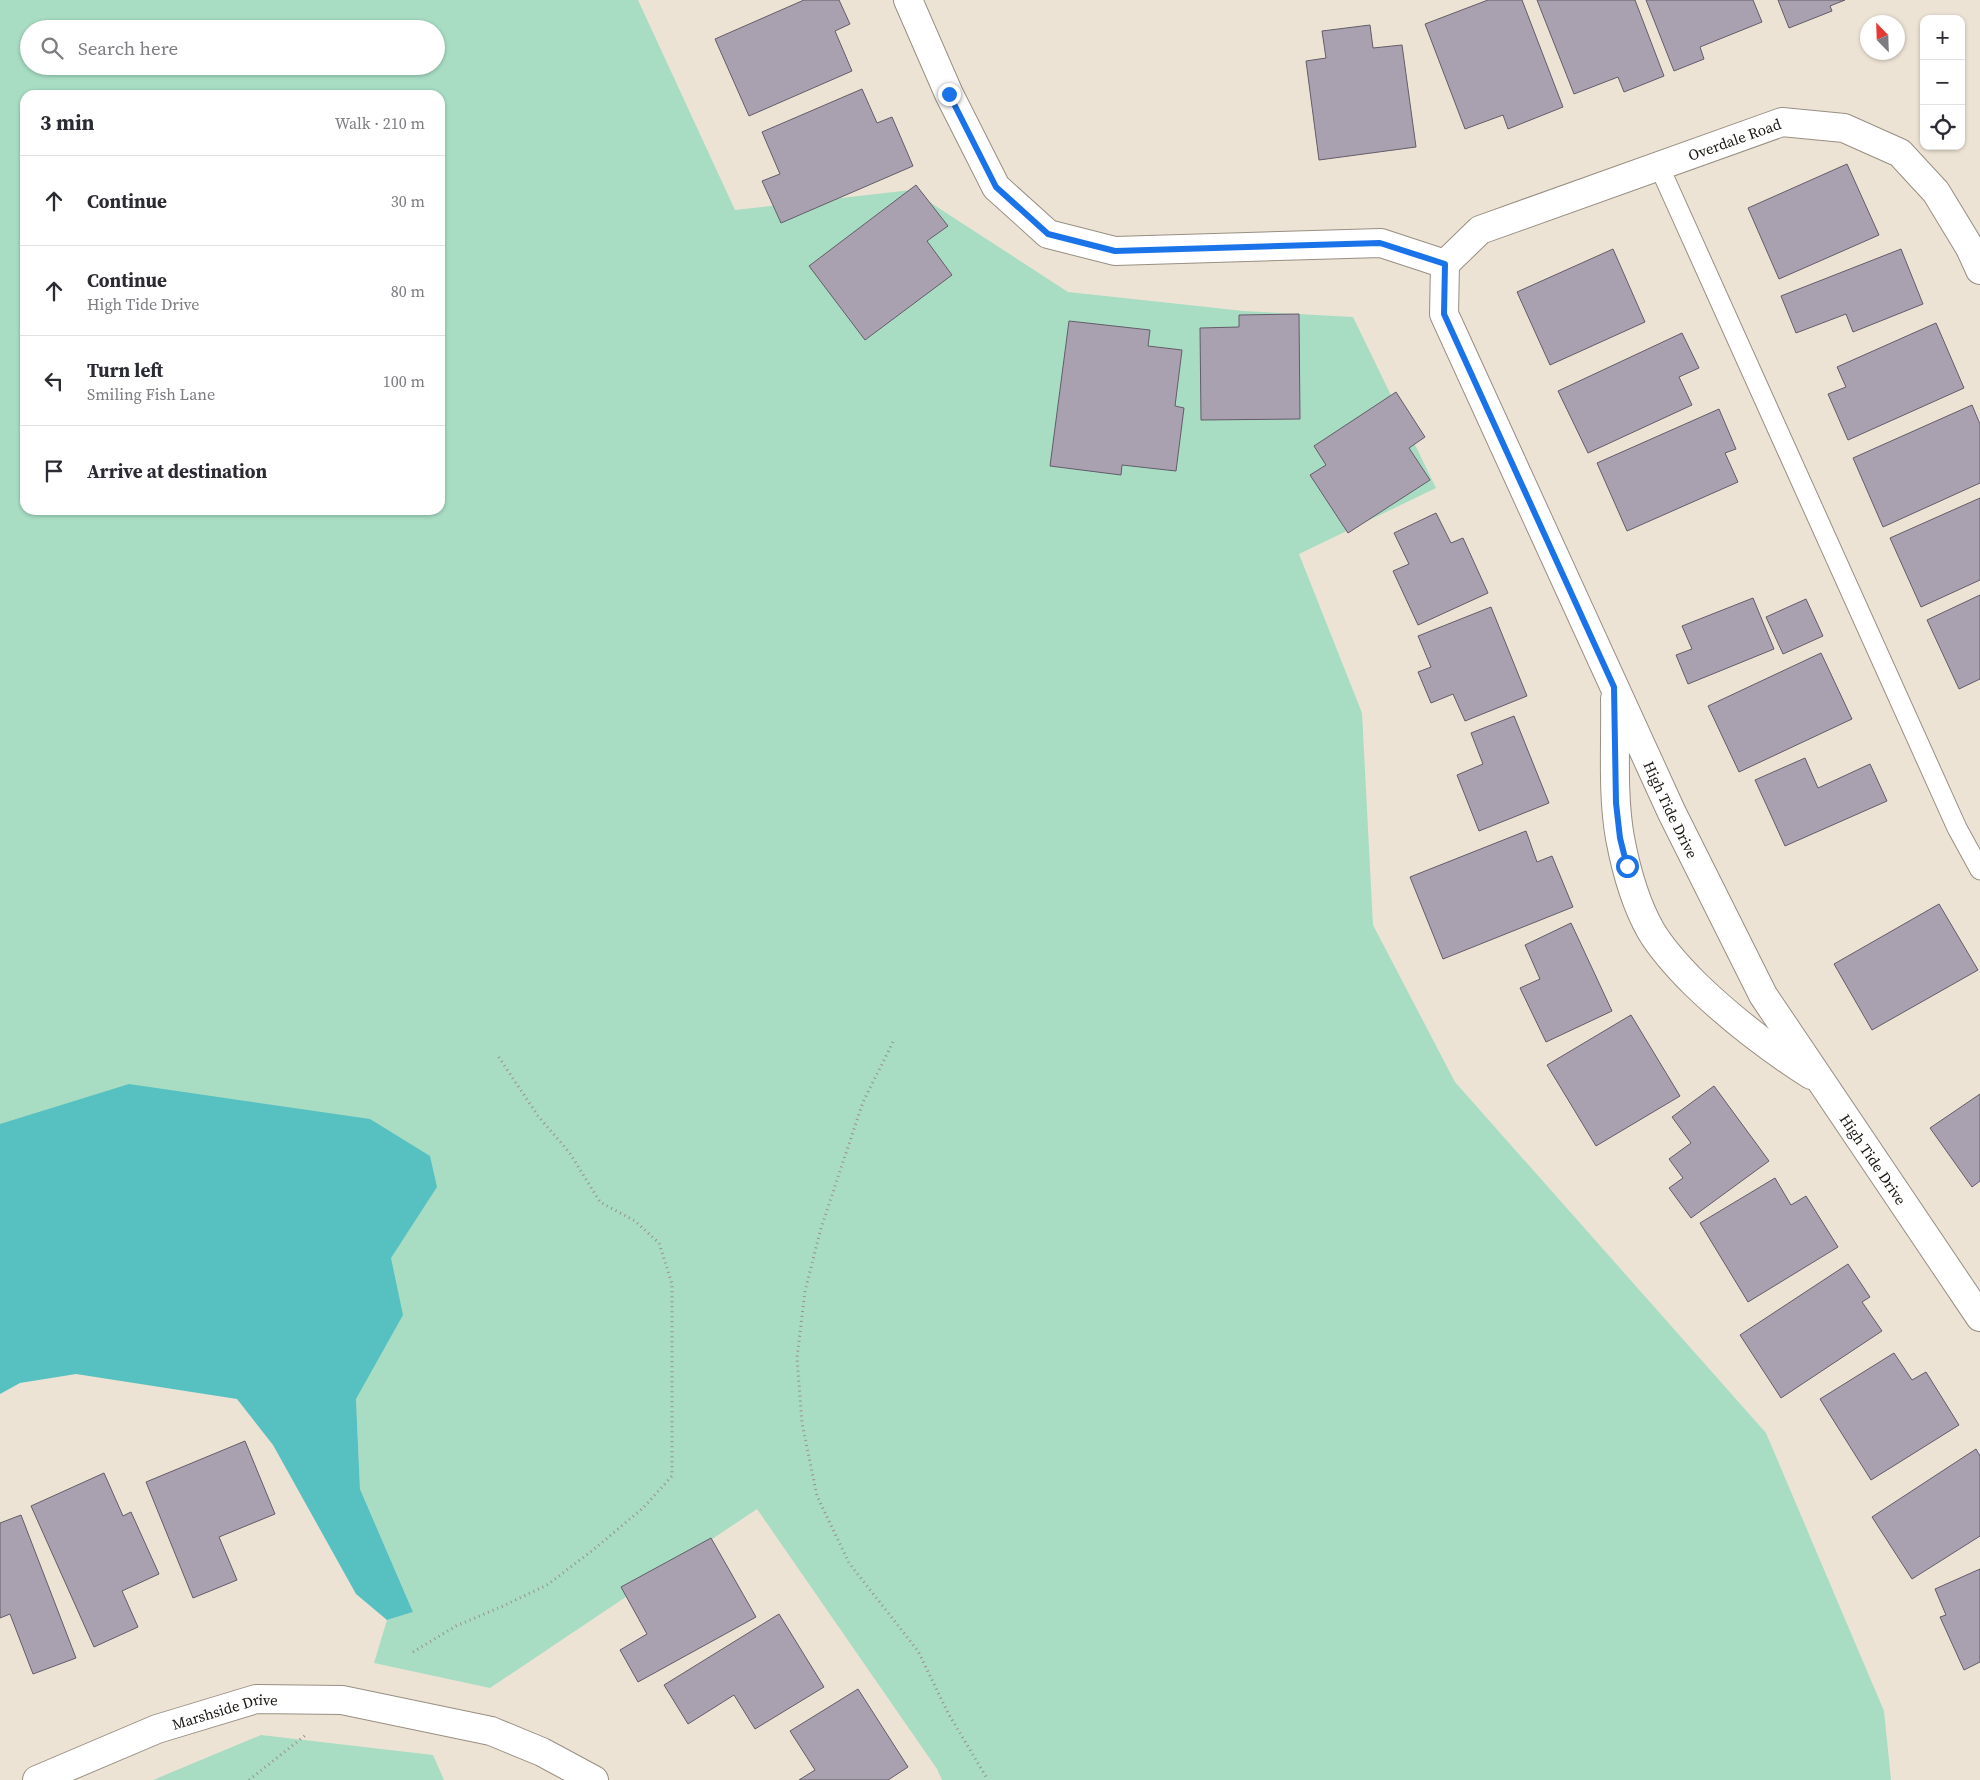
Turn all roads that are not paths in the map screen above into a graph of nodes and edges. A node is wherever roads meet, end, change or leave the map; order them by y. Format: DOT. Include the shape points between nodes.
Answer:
graph roads {
  1 [pos="908,0"];
  2 [pos="1659,166"];
  3 [pos="1445,264"];
  4 [pos="1980,270"];
  5 [pos="1614,687"];
  6 [pos="1980,870"];
  7 [pos="1822,1082"];
  8 [pos="1980,1317"];
  9 [pos="37,1780"];
  10 [pos="594,1780"];
  1 -- 3 [label="street" via="949,94 996,187 1048,234 1115,251 1380,243"];
  2 -- 3 [label="street, Overdale Road" via="1480,230"];
  2 -- 4 [label="street, Overdale Road" via="1782,122 1844,128 1900,153 1936,192"];
  2 -- 6 [label="lane" via="1957,828"];
  3 -- 5 [label="street, High Tide Drive" via="1444,314"];
  5 -- 7 [label="street, High Tide Drive" via="1672,813 1763,995"];
  5 -- 7 [label="street" via="1616,803 1620,838 1632,887 1651,932 1671,959 1718,1006 1770,1048"];
  7 -- 8 [label="street, High Tide Drive"];
  9 -- 10 [label="street, Marshside Drive" via="157,1729 256,1699 342,1700 491,1731 542,1752"];
}
